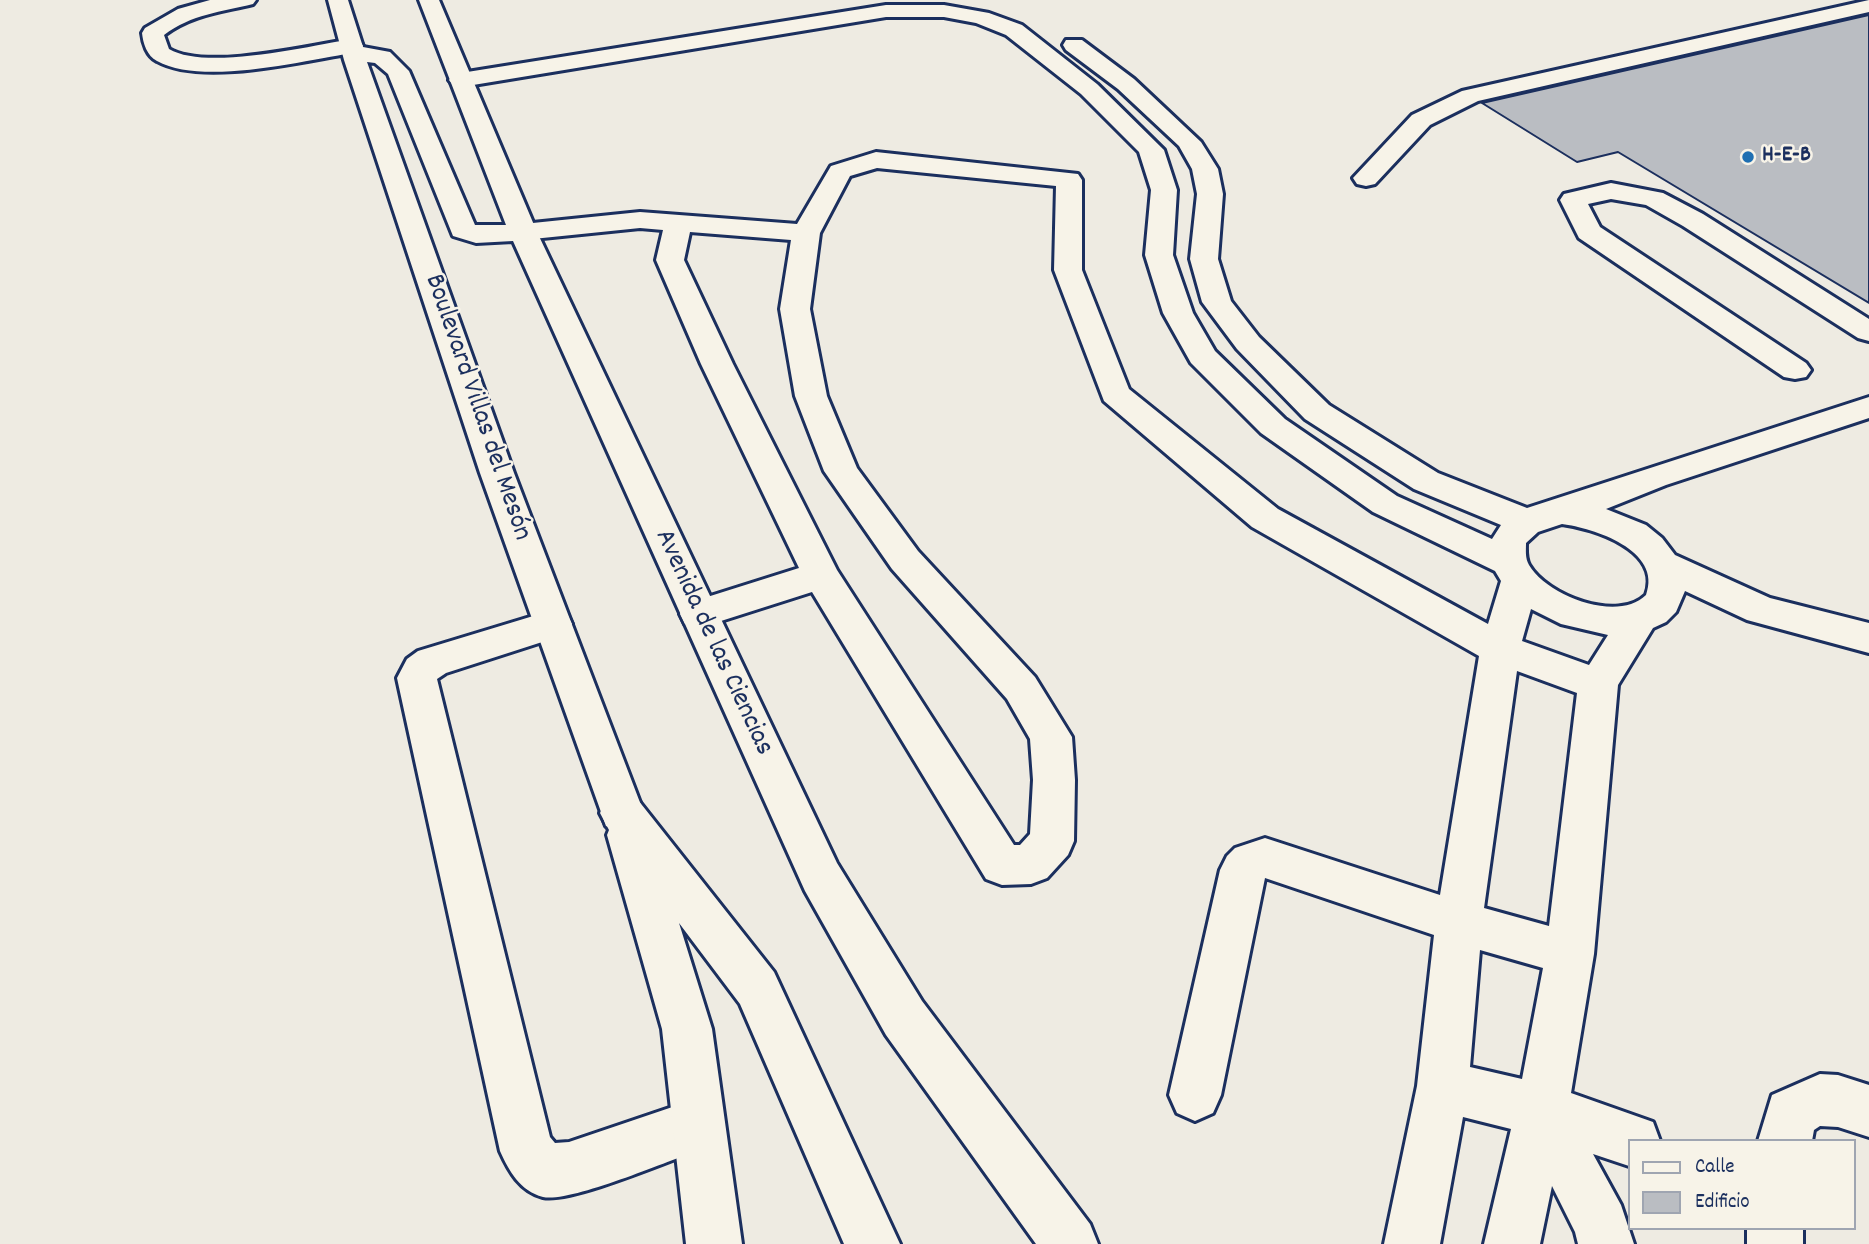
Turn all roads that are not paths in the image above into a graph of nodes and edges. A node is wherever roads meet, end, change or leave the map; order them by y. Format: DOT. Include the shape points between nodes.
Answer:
graph roads {
  1 [pos="246,0"];
  2 [pos="338,0"];
  3 [pos="429,0"];
  4 [pos="856,0"];
  5 [pos="964,0"];
  6 [pos="1869,6"];
  7 [pos="353,50"];
  8 [pos="458,71"];
  9 [pos="1366,178"];
  10 [pos="1164,190"];
  11 [pos="1210,194"];
  12 [pos="678,224"];
  13 [pos="523,232"];
  14 [pos="806,233"];
  15 [pos="1869,332"];
  16 [pos="1248,343"];
  17 [pos="1202,355"];
  18 [pos="1796,370"];
  19 [pos="1869,407"];
  20 [pos="1654,477"];
  21 [pos="1562,512"];
  22 [pos="1524,522"];
  23 [pos="1658,556"];
  24 [pos="1515,571"];
  25 [pos="821,575"];
  26 [pos="1760,610"];
  27 [pos="699,614"];
  28 [pos="1648,614"];
  29 [pos="553,624"];
  30 [pos="1869,638"];
  31 [pos="1500,649"];
  32 [pos="1598,684"];
  33 [pos="622,813"];
  34 [pos="1460,922"];
  35 [pos="1570,954"];
  36 [pos="1443,1086"];
  37 [pos="1195,1096"];
  38 [pos="1542,1110"];
  39 [pos="1869,1111"];
  40 [pos="699,1124"];
  41 [pos="1628,1139"];
  42 [pos="1785,1139"];
  43 [pos="714,1244"];
  44 [pos="872,1244"];
  45 [pos="1070,1244"];
  46 [pos="1412,1244"];
  47 [pos="1512,1244"];
  48 [pos="1606,1244"];
  1 -- 7 [label="main road" via="187,11 153,33 155,45 163,55 184,63 214,65"];
  2 -- 7 [label="main road, Boulevard Villas del Mesón"];
  3 -- 8 [label="main road, Avenida de las Ciencias"];
  4 -- 8 [label="main road"];
  5 -- 11 [label="main road" via="1009,8 1046,24 1126,85 1189,142 1205,169"];
  6 -- 9 [label="main road" via="1470,96 1422,120"];
  7 -- 13 [label="main road" via="382,57 398,71 458,226 476,235"];
  7 -- 29 [label="main road, Boulevard Villas del Mesón"];
  8 -- 10 [label="main road" via="887,11 944,11 1014,30 1089,89 1151,150"];
  8 -- 13 [label="main road, Avenida de las Ciencias"];
  10 -- 11 [label="main road"];
  10 -- 17 [label="main road" via="1159,255 1178,313"];
  11 -- 16 [label="main road" via="1204,259 1217,302"];
  12 -- 13 [label="main road" via="640,220"];
  12 -- 14 [label="main road"];
  12 -- 25 [label="main road" via="670,260"];
  13 -- 27 [label="main road, Avenida de las Ciencias"];
  14 -- 25 [label="main road" via="795,309 811,396 841,471 905,560 1021,688 1051,737 1052,841 1031,864 1002,866"];
  14 -- 31 [label="main road" via="839,171 855,164 876,160 1069,180 1068,270 1115,394 1265,518"];
  15 -- 18 [label="main road" via="1654,199 1611,191 1573,200 1589,232"];
  16 -- 17 [label="main road"];
  16 -- 22 [label="main road" via="1317,412 1426,481"];
  17 -- 24 [label="main road" via="1273,426 1385,504"];
  19 -- 20 [label="main road"];
  20 -- 21 [label="main road"];
  20 -- 23 [label="main road"];
  21 -- 22 [label="main road" via="1540,514"];
  21 -- 23 [label="main road" via="1610,522 1632,533"];
  22 -- 24 [label="main road" via="1511,532 1507,546"];
  23 -- 26 [label="main road"];
  23 -- 28 [label="main road" via="1670,581 1667,597"];
  24 -- 28 [label="main road" via="1538,596 1588,618 1615,621"];
  24 -- 31 [label="main road"];
  25 -- 27 [label="main road"];
  26 -- 28 [label="main road"];
  26 -- 30 [label="main road"];
  27 -- 45 [label="main road, Avenida de las Ciencias" via="821,877 890,995"];
  28 -- 32 [label="main road"];
  29 -- 33 [label="main road, Boulevard Villas del Mesón"];
  29 -- 40 [label="main road" via="432,662 417,678 527,1151 544,1170 569,1169"];
  31 -- 32 [label="main road"];
  31 -- 34 [label="main road"];
  32 -- 35 [label="main road"];
  33 -- 40 [label="main road" via="687,1029"];
  33 -- 44 [label="main road" via="757,988"];
  34 -- 35 [label="main road"];
  34 -- 36 [label="main road"];
  34 -- 37 [label="main road" via="1265,858 1251,862 1243,870"];
  35 -- 38 [label="main road"];
  36 -- 38 [label="main road"];
  36 -- 46 [label="main road"];
  38 -- 41 [label="main road"];
  38 -- 47 [label="main road"];
  38 -- 48 [label="main road" via="1601,1225"];
  39 -- 42 [label="main road" via="1837,1099 1808,1102 1791,1114"];
  40 -- 43 [label="main road"];
}
